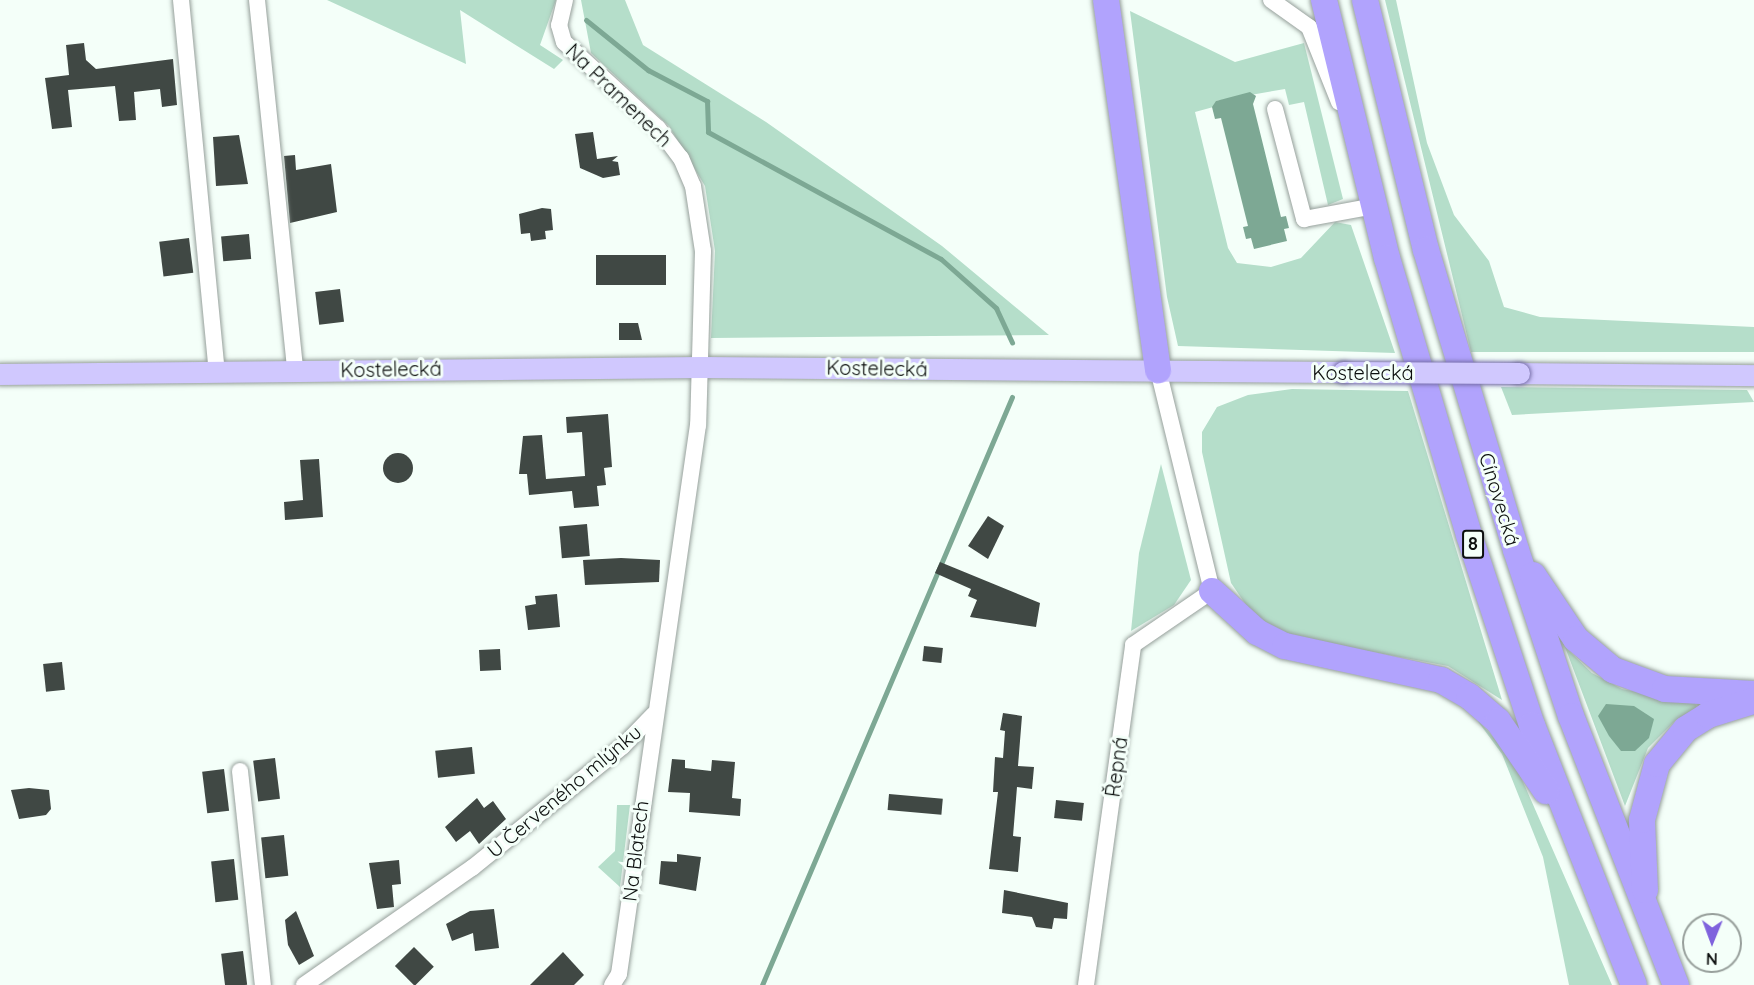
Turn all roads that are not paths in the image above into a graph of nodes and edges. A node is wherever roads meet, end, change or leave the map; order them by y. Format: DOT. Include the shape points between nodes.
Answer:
graph roads {
  1 [pos="181,0"];
  2 [pos="257,0"];
  3 [pos="565,0"];
  4 [pos="1106,0"];
  5 [pos="1271,0"];
  6 [pos="1324,0"];
  7 [pos="1365,0"];
  8 [pos="1275,110"];
  9 [pos="1362,159"];
  10 [pos="1374,206"];
  11 [pos="702,366"];
  12 [pos="296,370"];
  13 [pos="1158,370"];
  14 [pos="217,371"];
  15 [pos="0,374"];
  16 [pos="1754,375"];
  17 [pos="1516,550"];
  18 [pos="1212,591"];
  19 [pos="1754,694"];
  20 [pos="1754,700"];
  21 [pos="654,714"];
  22 [pos="240,771"];
  23 [pos="1570,826"];
  24 [pos="1645,912"];
  25 [pos="263,985"];
  26 [pos="304,985"];
  27 [pos="612,985"];
  28 [pos="1086,985"];
  29 [pos="1634,985"];
  30 [pos="1676,985"];
  1 -- 14 [label="street"];
  2 -- 12 [label="street"];
  3 -- 11 [label="street, Na Pramenech" via="560,15 564,42 669,141 693,186 703,251"];
  4 -- 13 [label="highway"];
  5 -- 9 [label="street" via="1309,27"];
  6 -- 9 [label="highway, Cínovecká / 8"];
  7 -- 17 [label="highway, Cínovecká / 8" via="1429,261"];
  8 -- 10 [label="street" via="1304,219"];
  9 -- 10 [label="highway, Cínovecká / 8"];
  10 -- 23 [label="highway, Cínovecká / 8" via="1469,535"];
  11 -- 12 [label="main road, Kostelecká"];
  11 -- 13 [label="main road, Kostelecká"];
  11 -- 21 [label="street, U Červeného mlýnku" via="693,401"];
  12 -- 14 [label="main road, Kostelecká"];
  13 -- 16 [label="main road, Kostelecká, bridge"];
  13 -- 18 [label="street"];
  14 -- 15 [label="main road, Kostelecká"];
  17 -- 19 [label="highway" via="1576,639 1613,670 1665,688"];
  17 -- 24 [label="highway, Cínovecká / 8"];
  18 -- 23 [label="highway" via="1257,632 1285,646 1441,680 1469,696 1498,721"];
  18 -- 28 [label="street, Řepná" via="1133,645"];
  20 -- 24 [label="highway" via="1708,715 1686,729 1657,764 1642,820"];
  21 -- 26 [label="street, U Červeného mlýnku" via="622,747 472,868"];
  21 -- 27 [label="street, Na Blatech" via="619,974"];
  22 -- 25 [label="street"];
  23 -- 29 [label="highway, Cínovecká / 8"];
  24 -- 30 [label="highway, Cínovecká / 8"];
}
